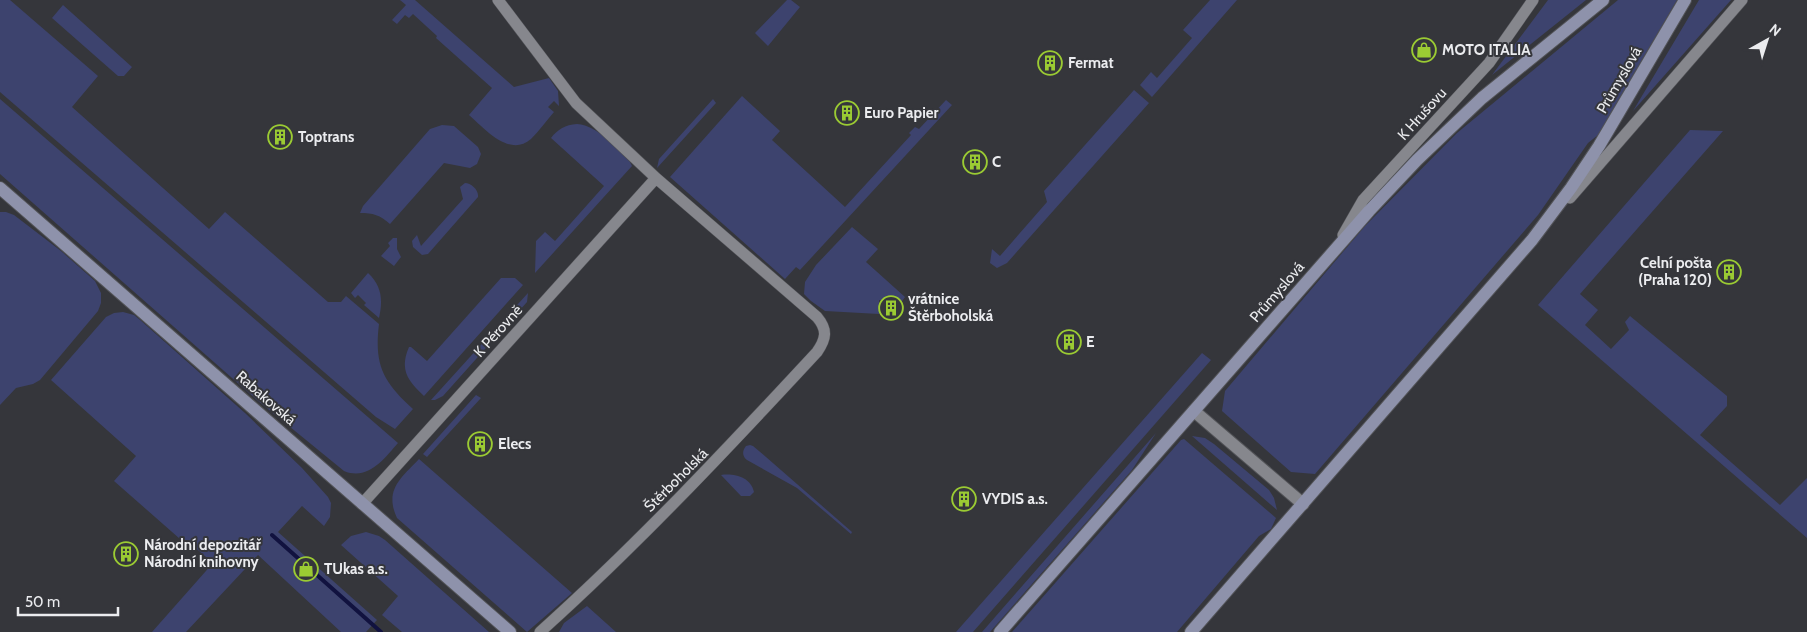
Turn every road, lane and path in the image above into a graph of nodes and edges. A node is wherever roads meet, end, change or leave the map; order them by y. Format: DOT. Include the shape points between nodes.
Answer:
graph roads {
  1 [pos="498,0"];
  2 [pos="1533,0"];
  3 [pos="1604,0"];
  4 [pos="1685,0"];
  5 [pos="1742,0"];
  6 [pos="656,178"];
  7 [pos="0,188"];
  8 [pos="1532,240"];
  9 [pos="1335,250"];
  10 [pos="1194,411"];
  11 [pos="362,504"];
  12 [pos="1303,504"];
  13 [pos="510,632"];
  14 [pos="540,632"];
  15 [pos="1000,632"];
  16 [pos="1192,632"];
  1 -- 6 [label="street" via="576,103"];
  2 -- 9 [label="street, K Hrušovu" via="1489,63 1363,200"];
  3 -- 9 [label="main road, Průmyslová" via="1455,122"];
  4 -- 8 [label="main road, Průmyslová" via="1600,146"];
  5 -- 8 [label="street"];
  6 -- 11 [label="street, K Pérovně"];
  6 -- 14 [label="street, Štěrboholská" via="817,317 822,323 825,341 707,469 600,577"];
  7 -- 11 [label="main road, Rabakovská"];
  8 -- 12 [label="main road, Průmyslová"];
  9 -- 10 [label="main road, Průmyslová"];
  10 -- 12 [label="street"];
  10 -- 15 [label="main road, Průmyslová"];
  11 -- 13 [label="main road, Rabakovská"];
  12 -- 16 [label="main road, Průmyslová"];
}
